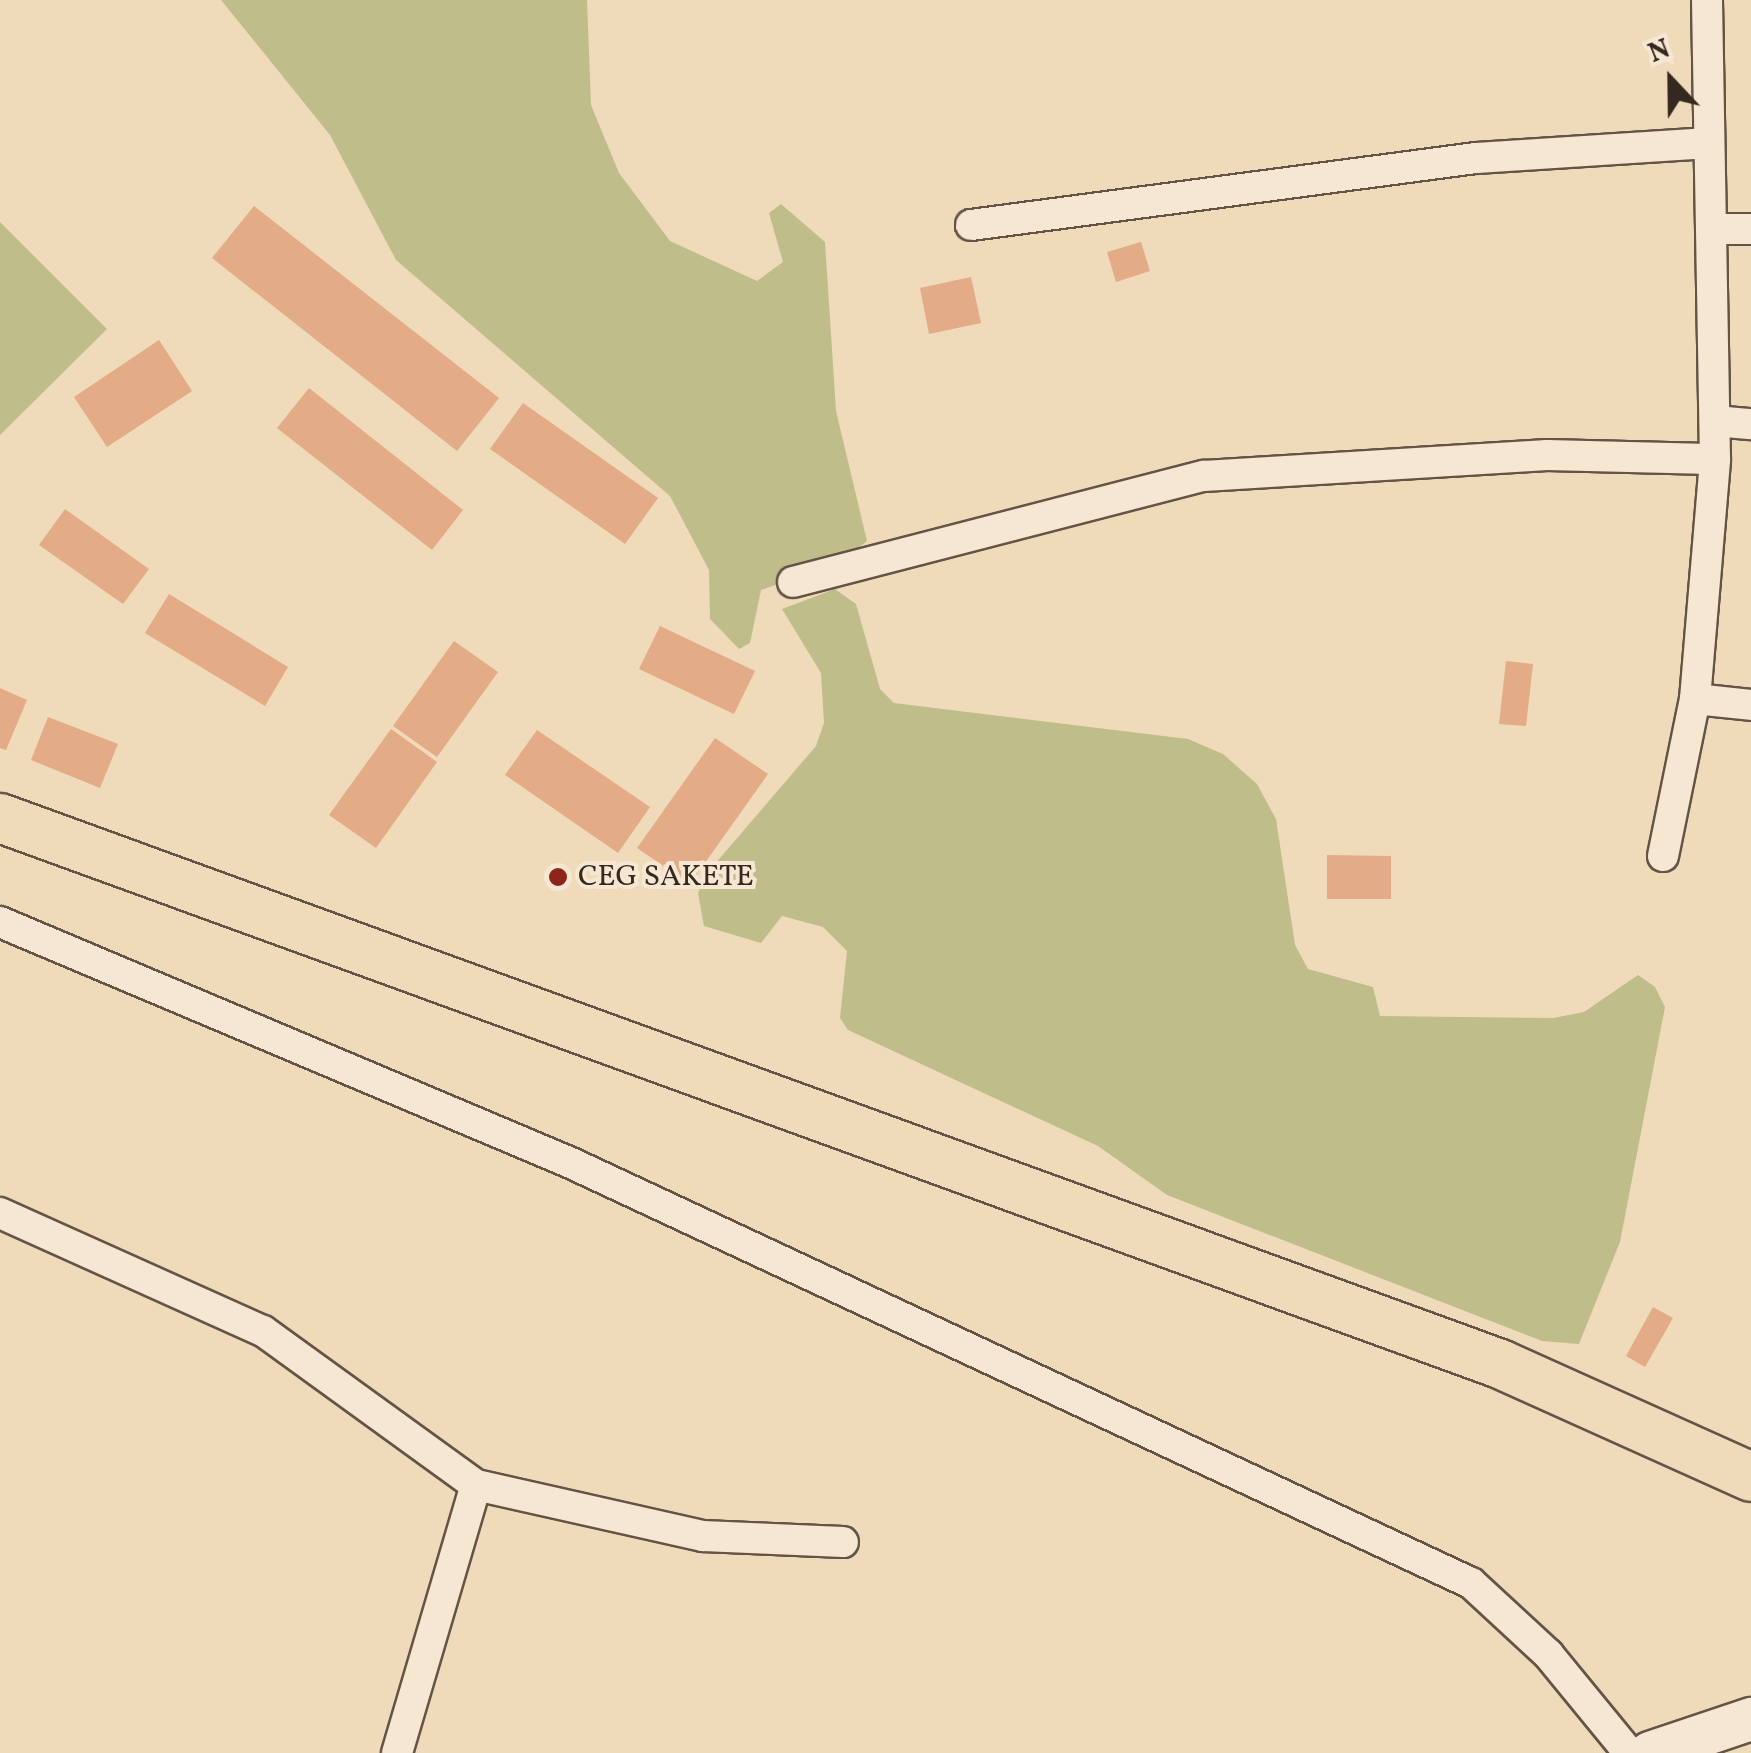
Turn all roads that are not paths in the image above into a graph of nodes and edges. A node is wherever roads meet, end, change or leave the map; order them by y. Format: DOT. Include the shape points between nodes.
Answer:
graph roads {
  1 [pos="1706,0"];
  2 [pos="1706,143"];
  3 [pos="971,225"];
  4 [pos="1714,229"];
  5 [pos="1751,229"];
  6 [pos="1715,421"];
  7 [pos="1751,424"];
  8 [pos="1715,459"];
  9 [pos="792,582"];
  10 [pos="1696,699"];
  11 [pos="1751,705"];
  12 [pos="0,818"];
  13 [pos="1663,856"];
  14 [pos="0,922"];
  15 [pos="0,1213"];
  16 [pos="1751,1478"];
  17 [pos="476,1485"];
  18 [pos="844,1542"];
  19 [pos="1751,1719"];
  20 [pos="398,1753"];
  21 [pos="1629,1753"];
  22 [pos="1650,1753"];
  1 -- 2 [label="street"];
  2 -- 3 [label="street" via="1476,158"];
  2 -- 4 [label="street"];
  4 -- 5 [label="street"];
  4 -- 6 [label="street"];
  6 -- 7 [label="street"];
  6 -- 8 [label="street"];
  8 -- 9 [label="street" via="1547,454 1204,476"];
  8 -- 10 [label="street"];
  10 -- 11 [label="street"];
  10 -- 13 [label="street"];
  12 -- 16 [label="main road" via="1516,1370"];
  14 -- 21 [label="street" via="588,1170 1471,1583 1548,1654"];
  15 -- 17 [label="street" via="263,1330"];
  17 -- 18 [label="street" via="703,1536"];
  17 -- 20 [label="street"];
  19 -- 22 [label="main road"];
}
